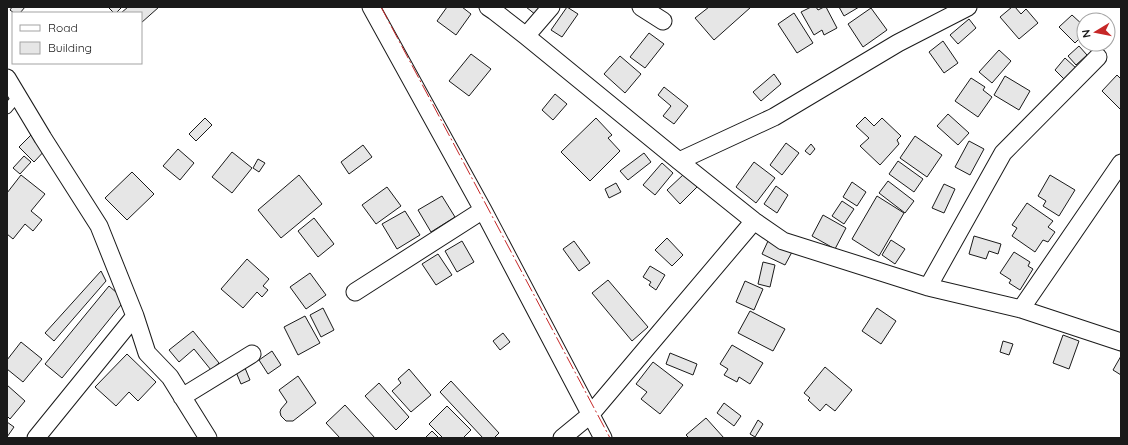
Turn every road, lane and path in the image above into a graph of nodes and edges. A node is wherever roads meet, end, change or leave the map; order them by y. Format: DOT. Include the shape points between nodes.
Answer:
graph roads {
  1 [pos="370,7"];
  2 [pos="488,7"];
  3 [pos="551,7"];
  4 [pos="642,7"];
  5 [pos="968,7"];
  6 [pos="663,21"];
  7 [pos="526,36"];
  8 [pos="1098,57"];
  9 [pos="7,78"];
  10 [pos="12,103"];
  11 [pos="679,161"];
  12 [pos="1121,163"];
  13 [pos="483,210"];
  14 [pos="754,221"];
  15 [pos="928,287"];
  16 [pos="355,292"];
  17 [pos="1021,309"];
  18 [pos="135,316"];
  19 [pos="1121,342"];
  20 [pos="252,354"];
  21 [pos="182,397"];
  22 [pos="590,415"];
  23 [pos="36,438"];
  24 [pos="208,438"];
  25 [pos="562,438"];
  26 [pos="602,438"];
  1 -- 13 [label="street"];
  2 -- 7 [label="street"];
  3 -- 7 [label="street"];
  4 -- 6 [label="street"];
  5 -- 11 [label="street" via="898,43 774,117"];
  7 -- 11 [label="street"];
  8 -- 15 [label="street" via="1003,153"];
  9 -- 10 [label="street"];
  10 -- 18 [label="street" via="43,138 99,226"];
  11 -- 14 [label="street"];
  12 -- 17 [label="street"];
  13 -- 16 [label="street"];
  13 -- 22 [label="street"];
  14 -- 15 [label="street" via="783,241"];
  14 -- 22 [label="street"];
  15 -- 17 [label="street"];
  17 -- 19 [label="street"];
  18 -- 21 [label="street" via="147,353 170,377"];
  18 -- 23 [label="street"];
  20 -- 21 [label="street"];
  21 -- 24 [label="street"];
  22 -- 25 [label="street"];
  22 -- 26 [label="street"];
}
